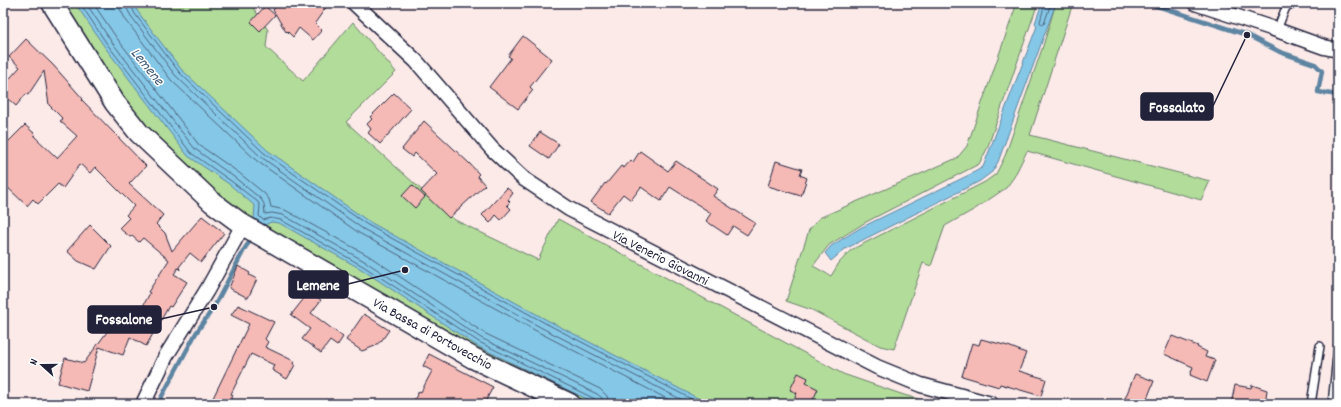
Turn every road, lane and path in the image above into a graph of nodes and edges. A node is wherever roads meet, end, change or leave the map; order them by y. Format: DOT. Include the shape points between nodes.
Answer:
graph roads {
  1 [pos="52,3"];
  2 [pos="354,3"];
  3 [pos="1195,3"];
  4 [pos="1294,3"];
  5 [pos="1282,5"];
  6 [pos="1277,30"];
  7 [pos="1338,50"];
  8 [pos="253,230"];
  9 [pos="1320,346"];
  10 [pos="1338,346"];
  11 [pos="143,404"];
  12 [pos="570,404"];
  13 [pos="991,404"];
  14 [pos="1310,404"];
  15 [pos="1332,404"];
  1 -- 8 [label="street, Via Bassa di Portovecchio" via="115,102 139,133 212,202"];
  2 -- 13 [label="street, Via Venerio Giovanni" via="416,61 492,149 524,179 569,209 877,367 921,385"];
  3 -- 6 [label="street"];
  4 -- 5 [label="lane"];
  5 -- 6 [label="lane"];
  6 -- 7 [label="street"];
  8 -- 11 [label="street" via="207,290 166,356"];
  8 -- 12 [label="street, Via Bassa di Portovecchio" via="473,358"];
  9 -- 14 [label="lane"];
  10 -- 15 [label="lane"];
}
